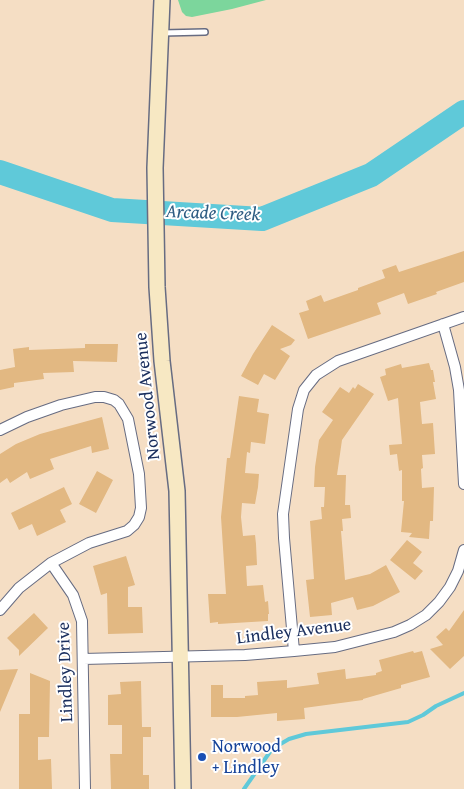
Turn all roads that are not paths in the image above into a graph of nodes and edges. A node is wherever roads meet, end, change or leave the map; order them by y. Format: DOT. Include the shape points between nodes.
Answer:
graph roads {
  1 [pos="162,0"];
  2 [pos="205,32"];
  3 [pos="162,33"];
  4 [pos="464,317"];
  5 [pos="443,324"];
  6 [pos="0,430"];
  7 [pos="464,484"];
  8 [pos="464,550"];
  9 [pos="51,563"];
  10 [pos="0,610"];
  11 [pos="294,651"];
  12 [pos="181,657"];
  13 [pos="83,659"];
  14 [pos="85,789"];
  15 [pos="183,789"];
  1 -- 3 [label="main road, Norwood Avenue"];
  2 -- 3 [label="lane"];
  3 -- 12 [label="main road, Norwood Avenue" via="155,168 157,268 162,361 177,491"];
  4 -- 5 [label="street"];
  5 -- 7 [label="street" via="459,390"];
  5 -- 11 [label="street" via="338,361 316,375 304,390 298,409 283,514"];
  6 -- 9 [label="street" via="61,405 96,397 120,404 128,419 139,474 139,517 127,531 89,543"];
  8 -- 11 [label="street, Lindley Avenue" via="450,587 426,615 410,625 335,646"];
  9 -- 10 [label="street" via="19,588"];
  9 -- 13 [label="street, Lindley Drive" via="77,603 82,621"];
  11 -- 12 [label="street, Lindley Avenue"];
  12 -- 13 [label="street, Lindley Avenue"];
  12 -- 15 [label="main road, Norwood Avenue"];
  13 -- 14 [label="street, Lindley Drive"];
}
